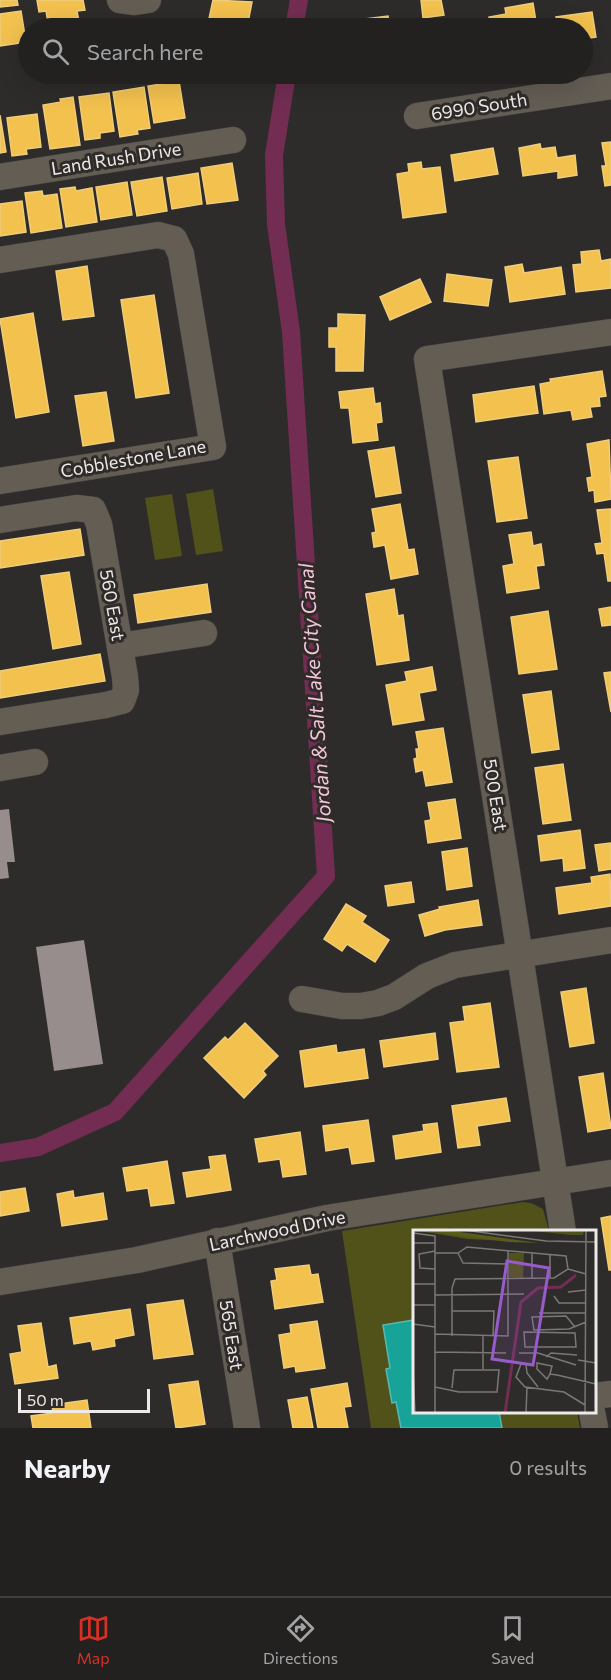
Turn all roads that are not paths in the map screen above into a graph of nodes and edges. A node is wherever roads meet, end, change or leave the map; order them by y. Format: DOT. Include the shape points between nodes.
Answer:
graph roads {
  1 [pos="120,0"];
  2 [pos="148,0"];
  3 [pos="611,86"];
  4 [pos="417,116"];
  5 [pos="233,140"];
  6 [pos="0,177"];
  7 [pos="0,260"];
  8 [pos="611,332"];
  9 [pos="0,481"];
  10 [pos="0,520"];
  11 [pos="204,633"];
  12 [pos="120,646"];
  13 [pos="0,722"];
  14 [pos="35,762"];
  15 [pos="0,768"];
  16 [pos="611,940"];
  17 [pos="521,954"];
  18 [pos="302,999"];
  19 [pos="611,1173"];
  20 [pos="556,1182"];
  21 [pos="563,1230"];
  22 [pos="217,1241"];
  23 [pos="0,1282"];
  24 [pos="611,1394"];
  25 [pos="596,1396"];
  26 [pos="592,1413"];
  27 [pos="247,1428"];
  28 [pos="595,1428"];
  1 -- 2 [label="street"];
  3 -- 4 [label="street, 6990 South"];
  5 -- 6 [label="street, Land Rush Drive"];
  7 -- 9 [label="street, Cobblestone Lane" via="158,235 174,240 181,254 213,447"];
  8 -- 17 [label="street, 500 East" via="427,359"];
  10 -- 12 [label="street, 560 East" via="76,508 93,510 99,524"];
  11 -- 12 [label="street"];
  12 -- 13 [label="street, 560 East" via="126,690 122,701"];
  14 -- 15 [label="street"];
  16 -- 17 [label="street"];
  17 -- 18 [label="street" via="441,969 378,1003 342,1006"];
  17 -- 20 [label="street, 500 East"];
  19 -- 20 [label="street, Larchwood Drive"];
  20 -- 21 [label="street, 500 East"];
  20 -- 22 [label="street, Larchwood Drive" via="327,1218"];
  22 -- 23 [label="street, Larchwood Drive" via="137,1260"];
  22 -- 27 [label="street, 565 East"];
  24 -- 25 [label="street"];
  26 -- 28 [label="street"];
}
